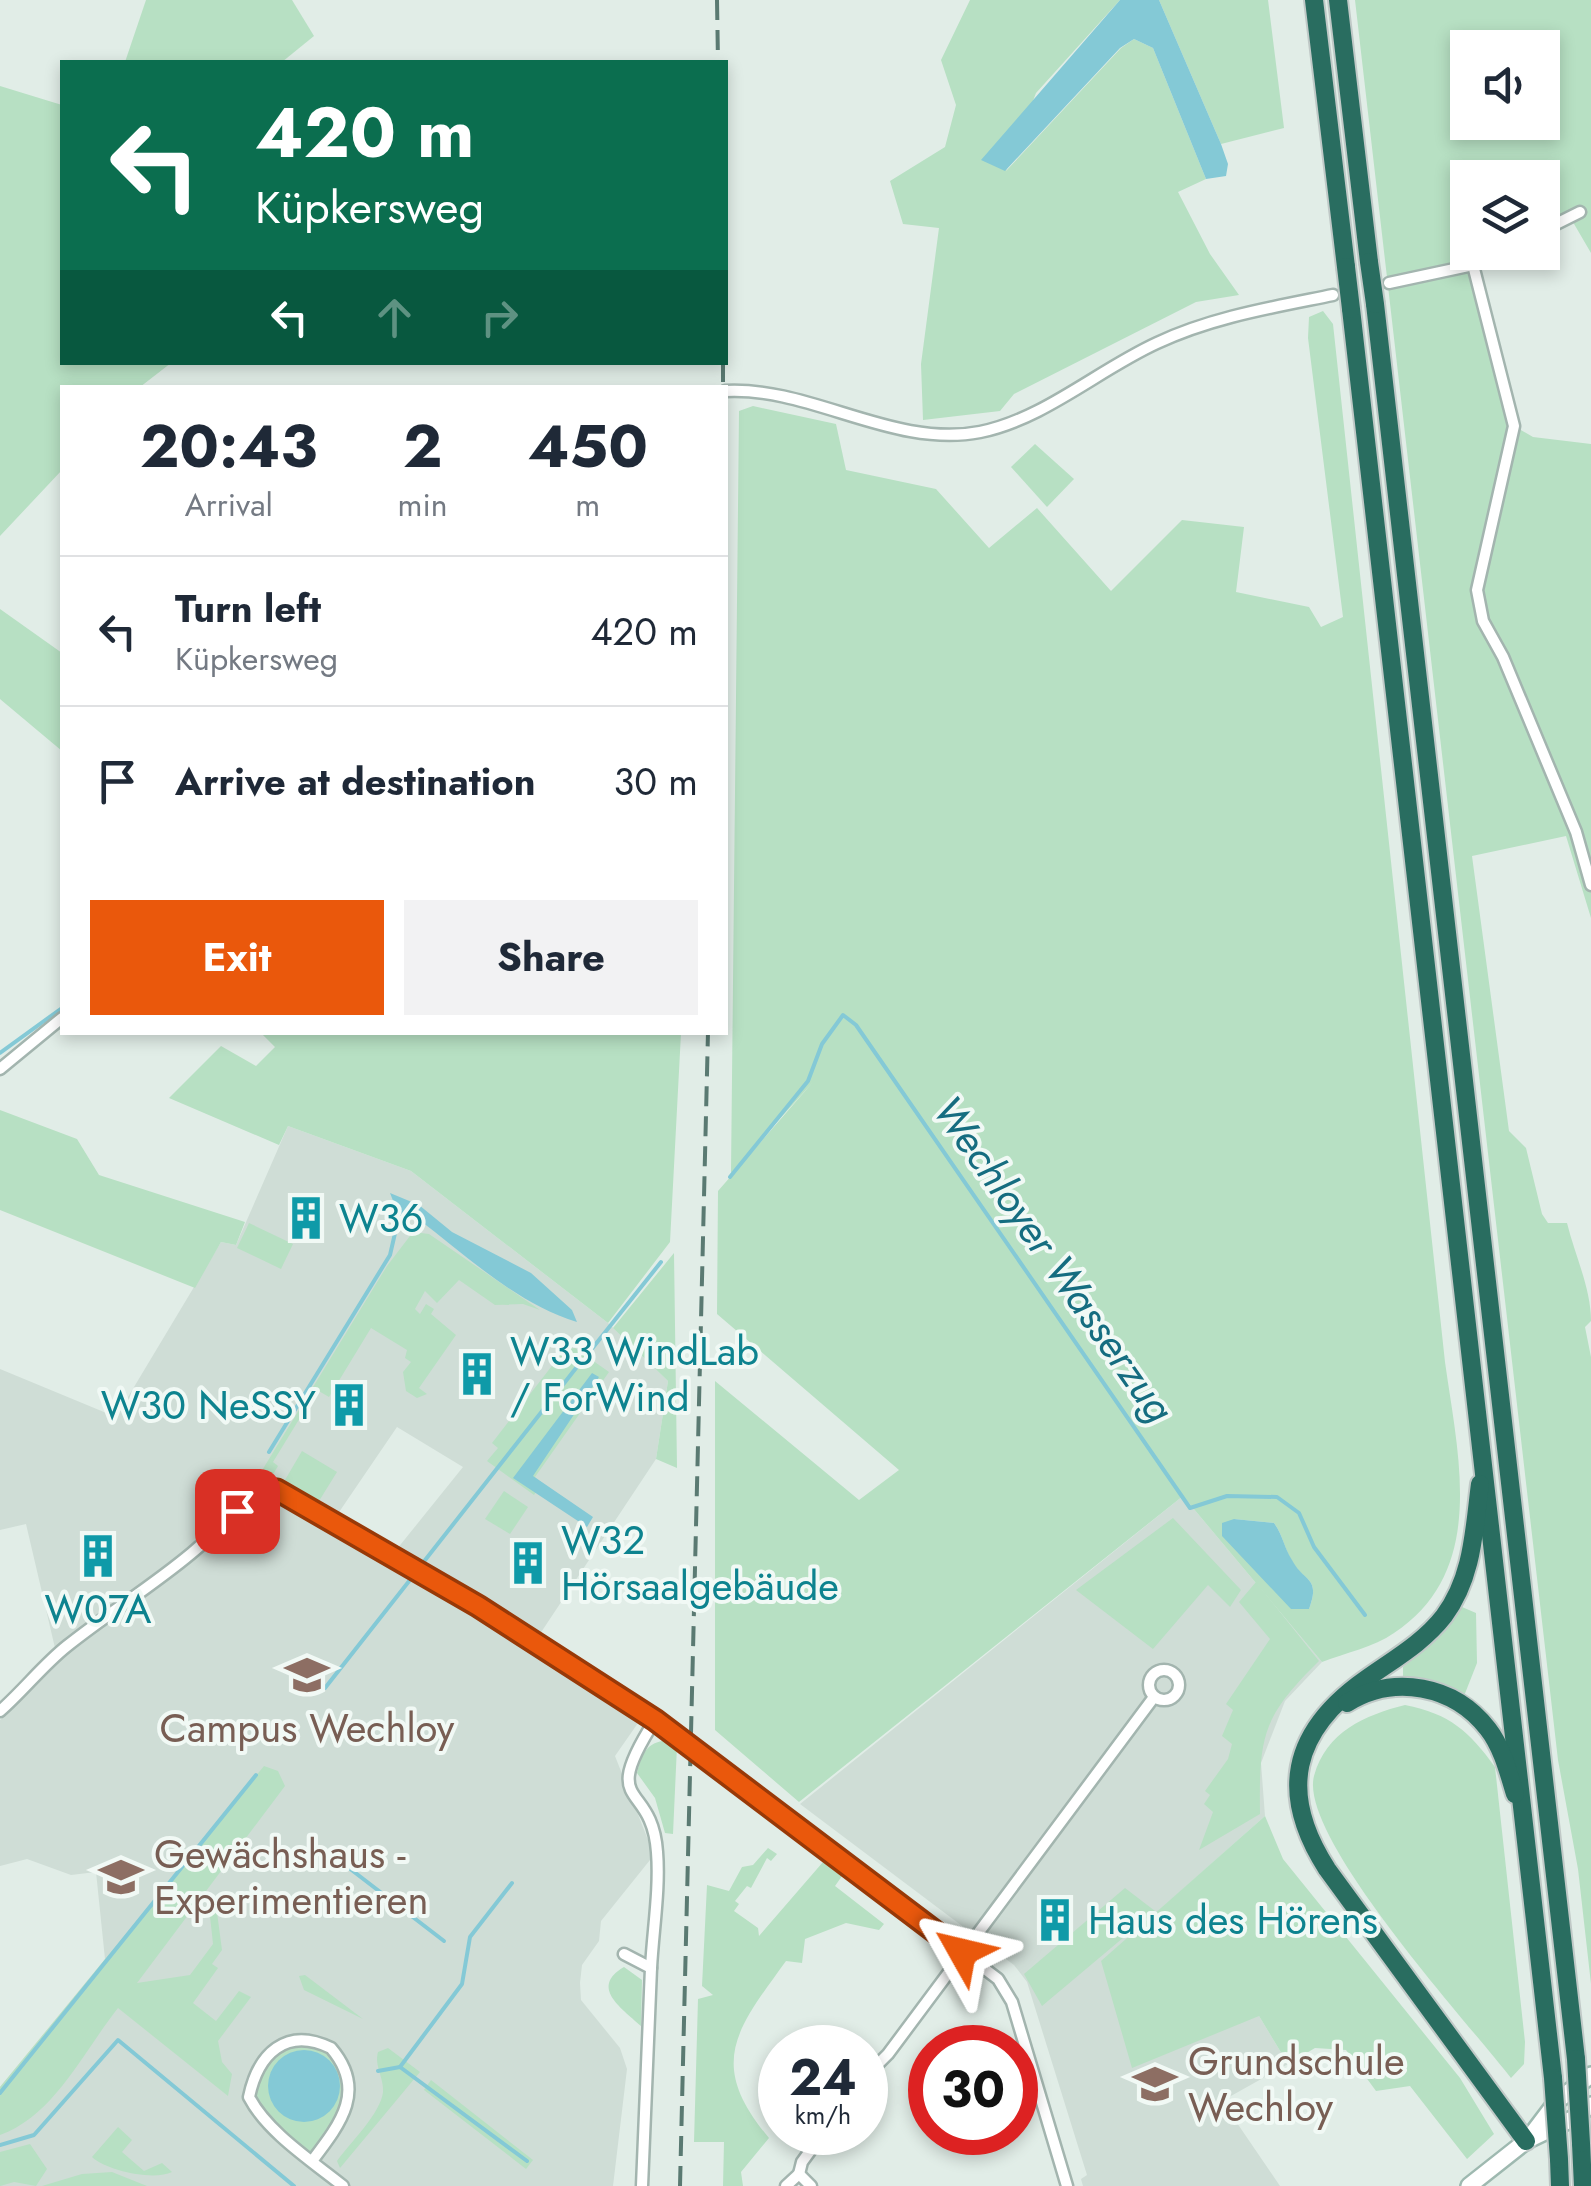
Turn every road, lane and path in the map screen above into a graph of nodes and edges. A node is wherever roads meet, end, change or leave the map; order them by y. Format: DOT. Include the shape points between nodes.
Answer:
graph roads {
  1 [pos="1314,0"];
  2 [pos="1338,0"];
  3 [pos="1580,212"];
  4 [pos="1560,221"];
  5 [pos="1450,270"];
  6 [pos="1475,270"];
  7 [pos="1389,283"];
  8 [pos="1334,294"];
  9 [pos="728,391"];
  10 [pos="1591,886"];
  11 [pos="60,1020"];
  12 [pos="0,1069"];
  13 [pos="1484,1453"];
  14 [pos="1154,1696"];
  15 [pos="0,1710"];
  16 [pos="655,1720"];
  17 [pos="1318,1724"];
  18 [pos="1528,1835"];
  19 [pos="962,1952"];
  20 [pos="624,1954"];
  21 [pos="652,1968"];
  22 [pos="888,2054"];
  23 [pos="1591,2075"];
  24 [pos="1591,2105"];
  25 [pos="1526,2141"];
  26 [pos="807,2155"];
  27 [pos="312,2160"];
  28 [pos="799,2174"];
  29 [pos="343,2186"];
  30 [pos="642,2186"];
  31 [pos="786,2186"];
  32 [pos="811,2186"];
  33 [pos="1067,2186"];
  34 [pos="1469,2186"];
  35 [pos="1560,2186"];
  36 [pos="1583,2186"];
  1 -- 13 [label="highway, bridge"];
  2 -- 36 [label="highway, bridge" via="1576,2059"];
  3 -- 4 [label="street"];
  5 -- 7 [label="street"];
  6 -- 10 [label="street" via="1514,426 1477,590 1480,606 1576,832"];
  8 -- 9 [label="street" via="1232,316 1159,342 1039,409 978,432 926,432 768,393"];
  11 -- 12 [label="street"];
  13 -- 17 [label="highway" via="1472,1546 1454,1601 1427,1635 1338,1700"];
  13 -- 18 [label="highway"];
  14 -- 19 [label="street"];
  15 -- 16 [label="street" via="64,1648 194,1556 250,1493 268,1488 402,1560"];
  16 -- 19 [label="street"];
  16 -- 21 [label="street" via="627,1776 658,1854"];
  17 -- 18 [label="highway" via="1376,1690 1402,1686 1452,1697 1490,1731"];
  17 -- 25 [label="highway" via="1298,1769 1296,1798 1313,1848"];
  18 -- 35 [label="highway, bridge"];
  19 -- 22 [label="street"];
  19 -- 33 [label="street" via="998,1980 1012,2002"];
  20 -- 21 [label="street"];
  21 -- 30 [label="street"];
  23 -- 25 [label="street" via="1557,2101"];
  24 -- 25 [label="street"];
  25 -- 34 [label="street"];
  26 -- 28 [label="street"];
  27 -- 27 [label="street" via="343,2118 350,2080 330,2048 299,2039 273,2047 261,2059 249,2096"];
  27 -- 29 [label="street"];
  28 -- 31 [label="street"];
  28 -- 32 [label="street"];
}
